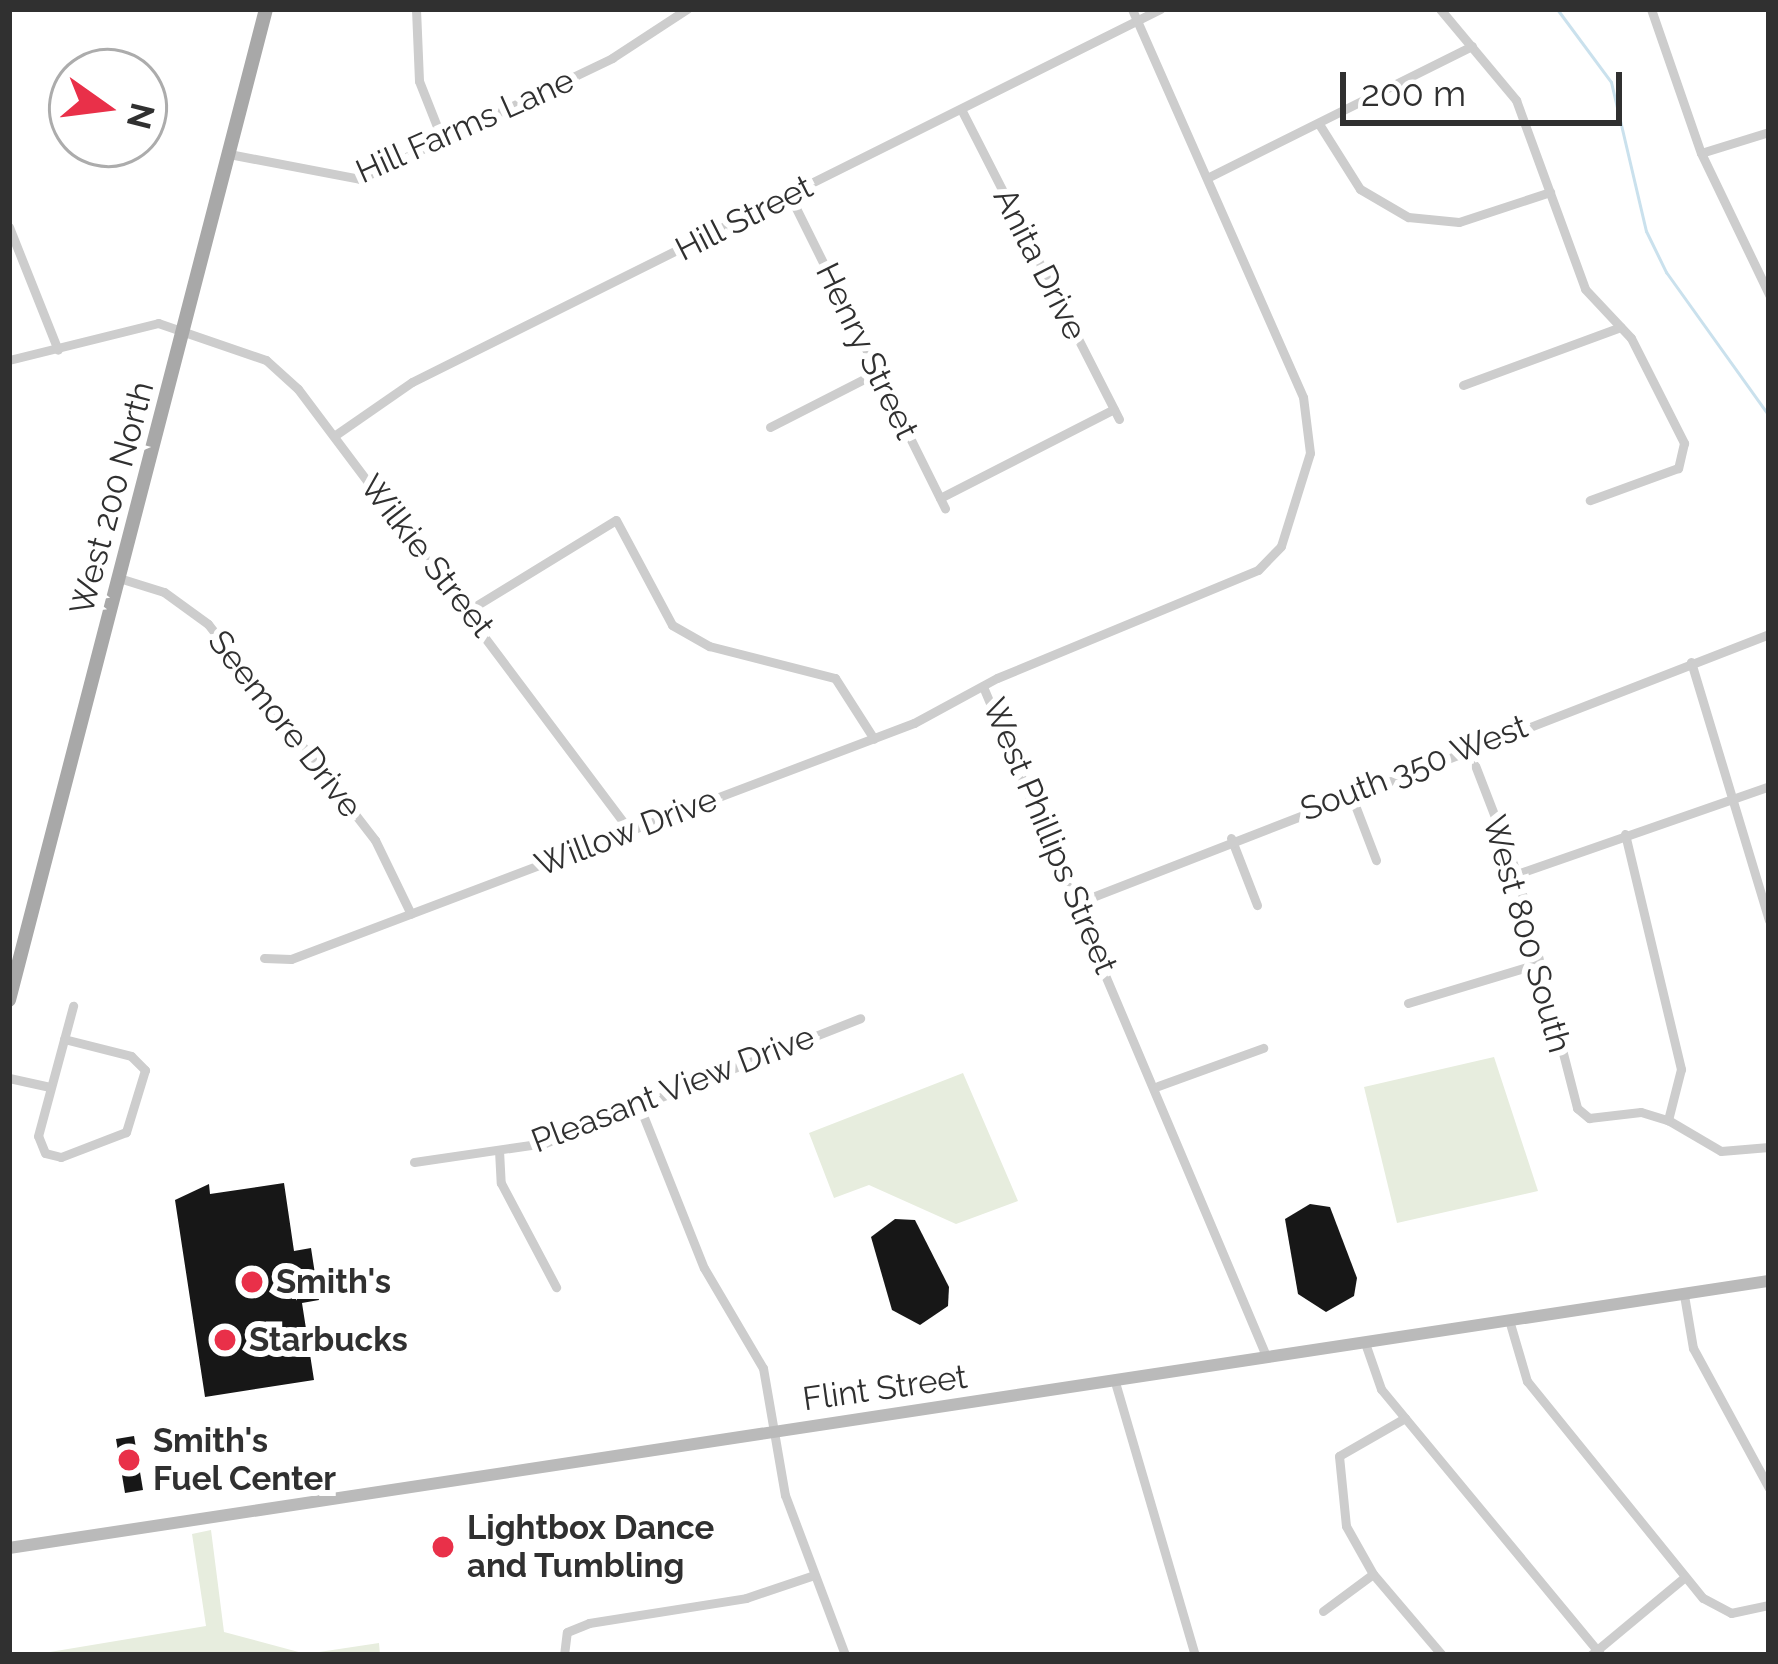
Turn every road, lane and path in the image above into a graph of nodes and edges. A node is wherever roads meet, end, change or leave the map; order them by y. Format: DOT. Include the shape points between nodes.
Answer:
graph roads {
  1 [pos="266,9"];
  2 [pos="416,9"];
  3 [pos="687,9"];
  4 [pos="1160,9"];
  5 [pos="1440,9"];
  6 [pos="1651,9"];
  7 [pos="1135,15"];
  8 [pos="1472,46"];
  9 [pos="961,109"];
  10 [pos="1319,124"];
  11 [pos="1769,132"];
  12 [pos="442,140"];
  13 [pos="229,154"];
  14 [pos="1701,154"];
  15 [pos="1207,178"];
  16 [pos="1550,192"];
  17 [pos="789,194"];
  18 [pos="9,227"];
  19 [pos="1769,266"];
  20 [pos="1757,274"];
  21 [pos="1769,294"];
  22 [pos="1621,327"];
  23 [pos="184,328"];
  24 [pos="58,350"];
  25 [pos="9,360"];
  26 [pos="878,372"];
  27 [pos="1463,385"];
  28 [pos="770,427"];
  29 [pos="334,436"];
  30 [pos="1057,438"];
  31 [pos="1590,500"];
  32 [pos="119,578"];
  33 [pos="469,610"];
  34 [pos="1769,634"];
  35 [pos="1691,662"];
  36 [pos="984,689"];
  37 [pos="874,739"];
  38 [pos="1468,747"];
  39 [pos="1769,786"];
  40 [pos="1350,792"];
  41 [pos="1733,793"];
  42 [pos="630,831"];
  43 [pos="1625,834"];
  44 [pos="1231,838"];
  45 [pos="1376,860"];
  46 [pos="1516,874"];
  47 [pos="1077,903"];
  48 [pos="1257,904"];
  49 [pos="411,914"];
  50 [pos="1769,920"];
  51 [pos="264,958"];
  52 [pos="1534,965"];
  53 [pos="9,1000"];
  54 [pos="1408,1004"];
  55 [pos="73,1006"];
  56 [pos="860,1018"];
  57 [pos="64,1039"];
  58 [pos="1263,1048"];
  59 [pos="9,1078"];
  60 [pos="1158,1086"];
  61 [pos="50,1087"];
  62 [pos="639,1106"];
  63 [pos="1668,1120"];
  64 [pos="1769,1148"];
  65 [pos="499,1150"];
  66 [pos="414,1162"];
  67 [pos="1769,1281"];
  68 [pos="556,1287"];
  69 [pos="1684,1295"];
  70 [pos="1509,1320"];
  71 [pos="1365,1343"];
  72 [pos="1267,1358"];
  73 [pos="1115,1382"];
  74 [pos="1405,1418"];
  75 [pos="777,1431"];
  76 [pos="1765,1467"];
  77 [pos="1769,1488"];
  78 [pos="9,1548"];
  79 [pos="1372,1574"];
  80 [pos="814,1575"];
  81 [pos="1684,1577"];
  82 [pos="1769,1605"];
  83 [pos="1323,1611"];
  84 [pos="1596,1653"];
  85 [pos="564,1655"];
  86 [pos="844,1655"];
  87 [pos="1195,1655"];
  88 [pos="1442,1655"];
  1 -- 13 [label="main road, West 200 North"];
  2 -- 12 [label="street" via="418,82"];
  3 -- 12 [label="street, Hill Farms Lane" via="612,58"];
  4 -- 7 [label="street, Hill Street"];
  5 -- 8 [label="street"];
  6 -- 14 [label="street"];
  7 -- 9 [label="street, Hill Street"];
  7 -- 15 [label="street, West Phillips Street"];
  8 -- 10 [label="street"];
  8 -- 16 [label="street" via="1516,100"];
  9 -- 17 [label="street, Hill Street"];
  9 -- 30 [label="street, Anita Drive" via="1117,414"];
  10 -- 15 [label="street"];
  10 -- 16 [label="street" via="1360,189 1408,217 1460,222"];
  11 -- 14 [label="street"];
  12 -- 13 [label="street, Hill Farms Lane" via="346,181"];
  13 -- 23 [label="main road, West 200 North"];
  14 -- 20 [label="street"];
  15 -- 36 [label="street, West Phillips Street" via="1307,410 1310,453 1297,512 1258,570"];
  16 -- 22 [label="street" via="1576,268"];
  17 -- 26 [label="street, Henry Street"];
  17 -- 29 [label="street, Hill Street" via="412,382"];
  18 -- 24 [label="street"];
  19 -- 20 [label="street"];
  20 -- 21 [label="street"];
  22 -- 27 [label="street"];
  22 -- 31 [label="street" via="1685,456 1678,469"];
  23 -- 24 [label="street" via="145,323"];
  23 -- 29 [label="street, Wilkie Street" via="266,360"];
  23 -- 32 [label="main road, West 200 North"];
  24 -- 25 [label="street"];
  26 -- 28 [label="street"];
  26 -- 30 [label="street, Henry Street" via="942,503"];
  29 -- 33 [label="street, Wilkie Street"];
  32 -- 49 [label="street, Seemore Drive" via="164,592 208,624 375,840"];
  32 -- 53 [label="main road, West 200 North"];
  33 -- 37 [label="street" via="616,520 672,625 710,646 835,678"];
  33 -- 42 [label="street, Wilkie Street"];
  34 -- 35 [label="street, South 350 West"];
  35 -- 38 [label="street, South 350 West"];
  35 -- 41 [label="street"];
  36 -- 37 [label="street, Willow Drive"];
  36 -- 47 [label="street, West Phillips Street"];
  37 -- 42 [label="street, Willow Drive"];
  38 -- 40 [label="street, South 350 West"];
  38 -- 46 [label="street, West 800 South"];
  39 -- 41 [label="street"];
  40 -- 44 [label="street, South 350 West"];
  40 -- 45 [label="street"];
  41 -- 43 [label="street"];
  41 -- 50 [label="street"];
  42 -- 49 [label="street, Willow Drive"];
  43 -- 46 [label="street"];
  43 -- 63 [label="street" via="1681,1069"];
  44 -- 47 [label="street, South 350 West"];
  44 -- 48 [label="street"];
  46 -- 52 [label="street, West 800 South"];
  47 -- 60 [label="street, West Phillips Street"];
  49 -- 51 [label="street, Willow Drive" via="291,958"];
  52 -- 54 [label="street"];
  52 -- 63 [label="street, West 800 South" via="1577,1108 1589,1118"];
  55 -- 57 [label="street"];
  56 -- 62 [label="street, Pleasant View Drive"];
  57 -- 61 [label="street"];
  57 -- 61 [label="street" via="143,1065 126,1132 79,1153 45,1153 38,1136"];
  58 -- 60 [label="street"];
  59 -- 61 [label="street"];
  60 -- 72 [label="street, West Phillips Street"];
  62 -- 65 [label="street, Pleasant View Drive"];
  62 -- 75 [label="street" via="704,1268 763,1368"];
  63 -- 64 [label="street" via="1721,1151"];
  65 -- 66 [label="street, Pleasant View Drive"];
  65 -- 68 [label="street" via="501,1183"];
  67 -- 69 [label="street, Flint Street"];
  69 -- 70 [label="street, Flint Street"];
  69 -- 76 [label="street" via="1693,1348"];
  70 -- 71 [label="street, Flint Street"];
  70 -- 81 [label="street" via="1517,1367"];
  71 -- 72 [label="street, Flint Street"];
  71 -- 74 [label="street" via="1381,1389"];
  72 -- 73 [label="street, Flint Street"];
  73 -- 75 [label="street, Flint Street"];
  73 -- 87 [label="street"];
  74 -- 79 [label="street" via="1339,1456 1346,1526"];
  74 -- 84 [label="street"];
  75 -- 78 [label="street, Flint Street"];
  75 -- 80 [label="street" via="785,1496"];
  76 -- 77 [label="street"];
  79 -- 83 [label="street"];
  79 -- 88 [label="street"];
  80 -- 85 [label="street" via="567,1632"];
  80 -- 86 [label="street"];
  81 -- 82 [label="street" via="1718,1609"];
  81 -- 84 [label="street"];
}
